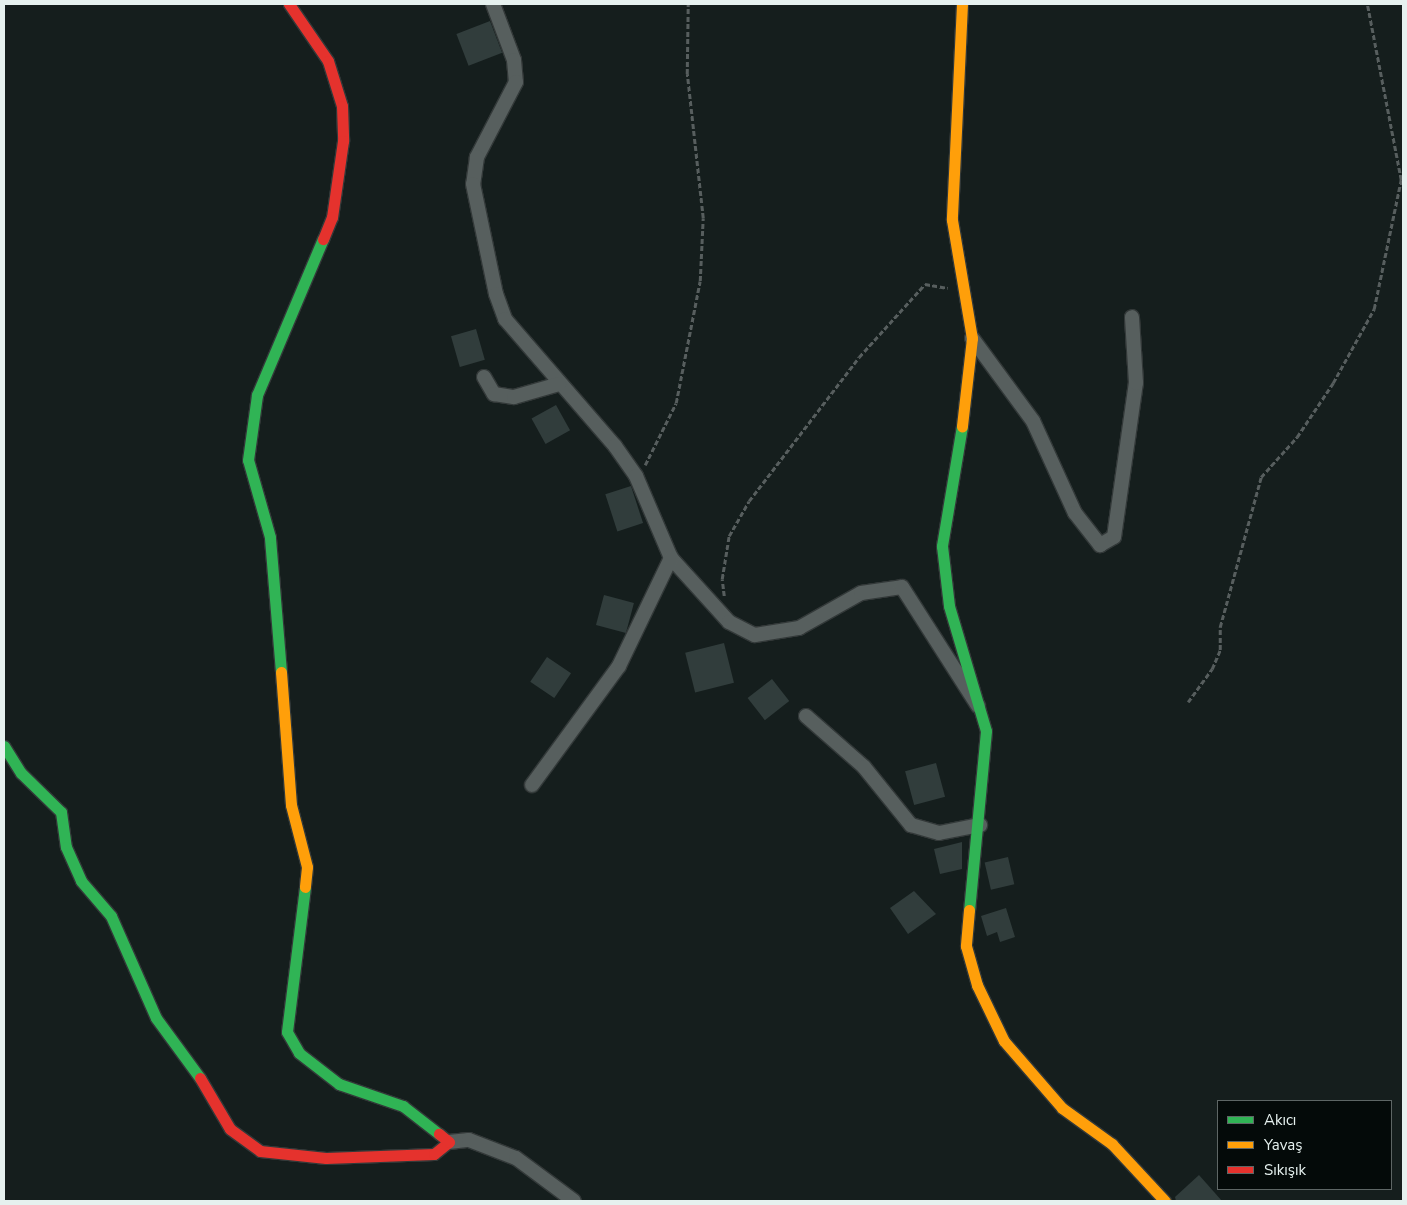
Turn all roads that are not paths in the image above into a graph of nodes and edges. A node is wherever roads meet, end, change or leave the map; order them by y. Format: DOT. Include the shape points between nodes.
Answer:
graph roads {
  1 [pos="289,4"];
  2 [pos="493,4"];
  3 [pos="962,4"];
  4 [pos="1132,317"];
  5 [pos="972,338"];
  6 [pos="484,377"];
  7 [pos="559,384"];
  8 [pos="671,558"];
  9 [pos="980,709"];
  10 [pos="806,716"];
  11 [pos="4,746"];
  12 [pos="532,786"];
  13 [pos="980,825"];
  14 [pos="449,1142"];
  15 [pos="574,1201"];
  16 [pos="1165,1201"];
  1 -- 14 [label="street" via="328,61 342,106 343,141 332,217 257,395 248,460 271,546 291,805 307,867 287,1032 299,1053 339,1084 403,1106"];
  2 -- 7 [label="street" via="514,60 516,82 477,156 473,184 496,294 505,319"];
  3 -- 5 [label="street" via="952,220 961,294"];
  4 -- 5 [label="street" via="1136,383 1114,537 1100,545 1075,513 1033,421"];
  5 -- 9 [label="street" via="969,398 942,546 949,606"];
  6 -- 7 [label="street" via="494,394 514,397"];
  7 -- 8 [label="street" via="615,446 636,476"];
  8 -- 9 [label="street" via="729,622 755,636 799,628 862,594 902,587"];
  8 -- 12 [label="street" via="619,666"];
  9 -- 13 [label="street" via="986,731"];
  10 -- 13 [label="street" via="864,767 910,825 940,833"];
  11 -- 14 [label="street" via="21,773 61,812 66,847 82,881 110,916 156,1018 190,1060 230,1129 260,1151 326,1158 434,1154"];
  13 -- 16 [label="street" via="966,946 977,985 1004,1041 1030,1076 1062,1108 1112,1144"];
  14 -- 15 [label="street" via="470,1140 516,1158"];
}
